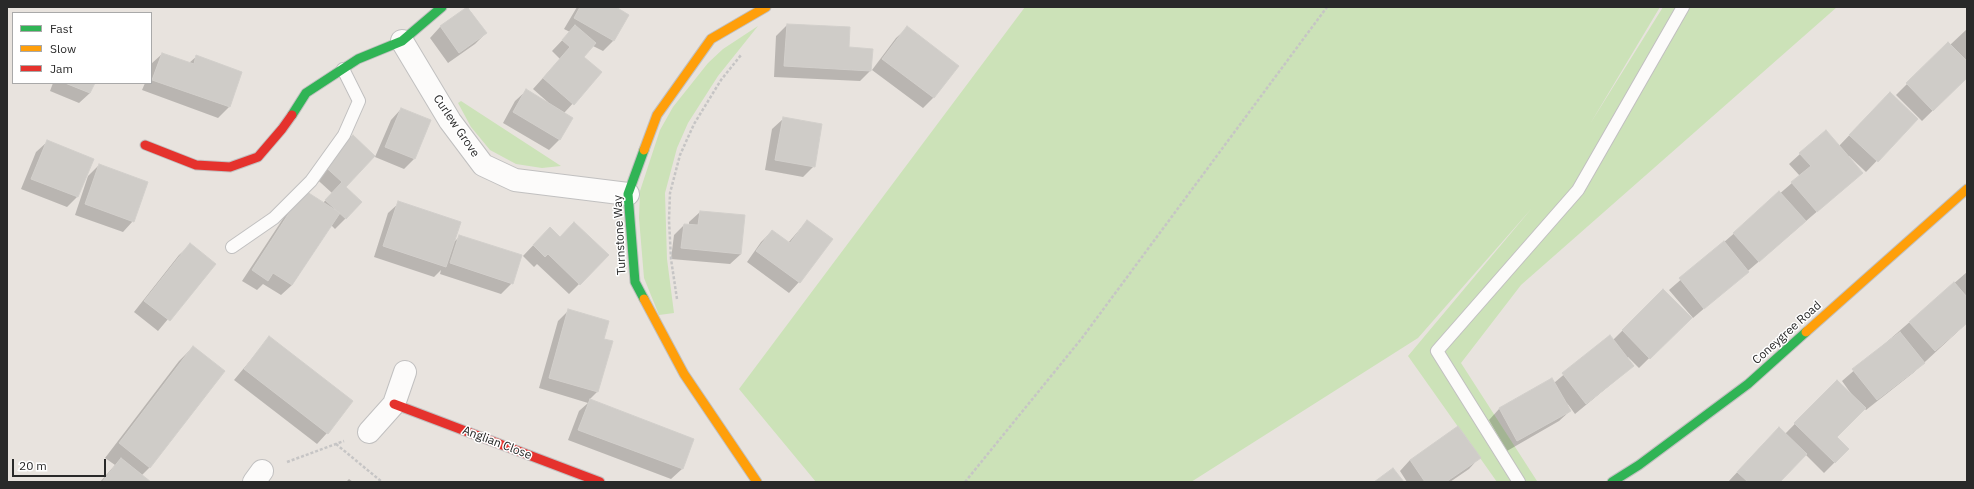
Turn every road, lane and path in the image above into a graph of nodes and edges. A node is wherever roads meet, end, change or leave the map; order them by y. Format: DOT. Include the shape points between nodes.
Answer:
graph roads {
  1 [pos="442,7"];
  2 [pos="766,7"];
  3 [pos="1327,7"];
  4 [pos="1683,7"];
  5 [pos="402,41"];
  6 [pos="744,52"];
  7 [pos="343,70"];
  8 [pos="145,145"];
  9 [pos="1967,189"];
  10 [pos="628,194"];
  11 [pos="232,247"];
  12 [pos="677,305"];
  13 [pos="405,372"];
  14 [pos="394,404"];
  15 [pos="369,432"];
  16 [pos="336,444"];
  17 [pos="258,477"];
  18 [pos="382,482"];
  19 [pos="600,482"];
  20 [pos="756,482"];
  21 [pos="965,482"];
  22 [pos="1519,482"];
  23 [pos="1612,482"];
  1 -- 5 [label="street"];
  2 -- 10 [label="street, Turnstone Way" via="711,39 656,115"];
  3 -- 21 [label="path" via="1082,338"];
  4 -- 22 [label="lane" via="1578,190 1437,351"];
  5 -- 7 [label="street" via="358,60"];
  5 -- 10 [label="street, Curlew Grove" via="450,121 483,165 515,180"];
  6 -- 12 [label="path" via="721,80 698,118 680,156 670,193 671,259"];
  7 -- 8 [label="street" via="306,93 282,129 258,157 230,167 196,165"];
  7 -- 11 [label="lane" via="359,101 344,135 311,181 274,218"];
  9 -- 23 [label="street, Coneygree Road" via="1748,384"];
  10 -- 20 [label="street, Turnstone Way" via="635,282 684,374"];
  13 -- 14 [label="street"];
  14 -- 15 [label="street"];
  14 -- 19 [label="street, Anglian Close"];
  15 -- 16 [label="path"];
  16 -- 17 [label="path"];
  16 -- 18 [label="path"];
}
